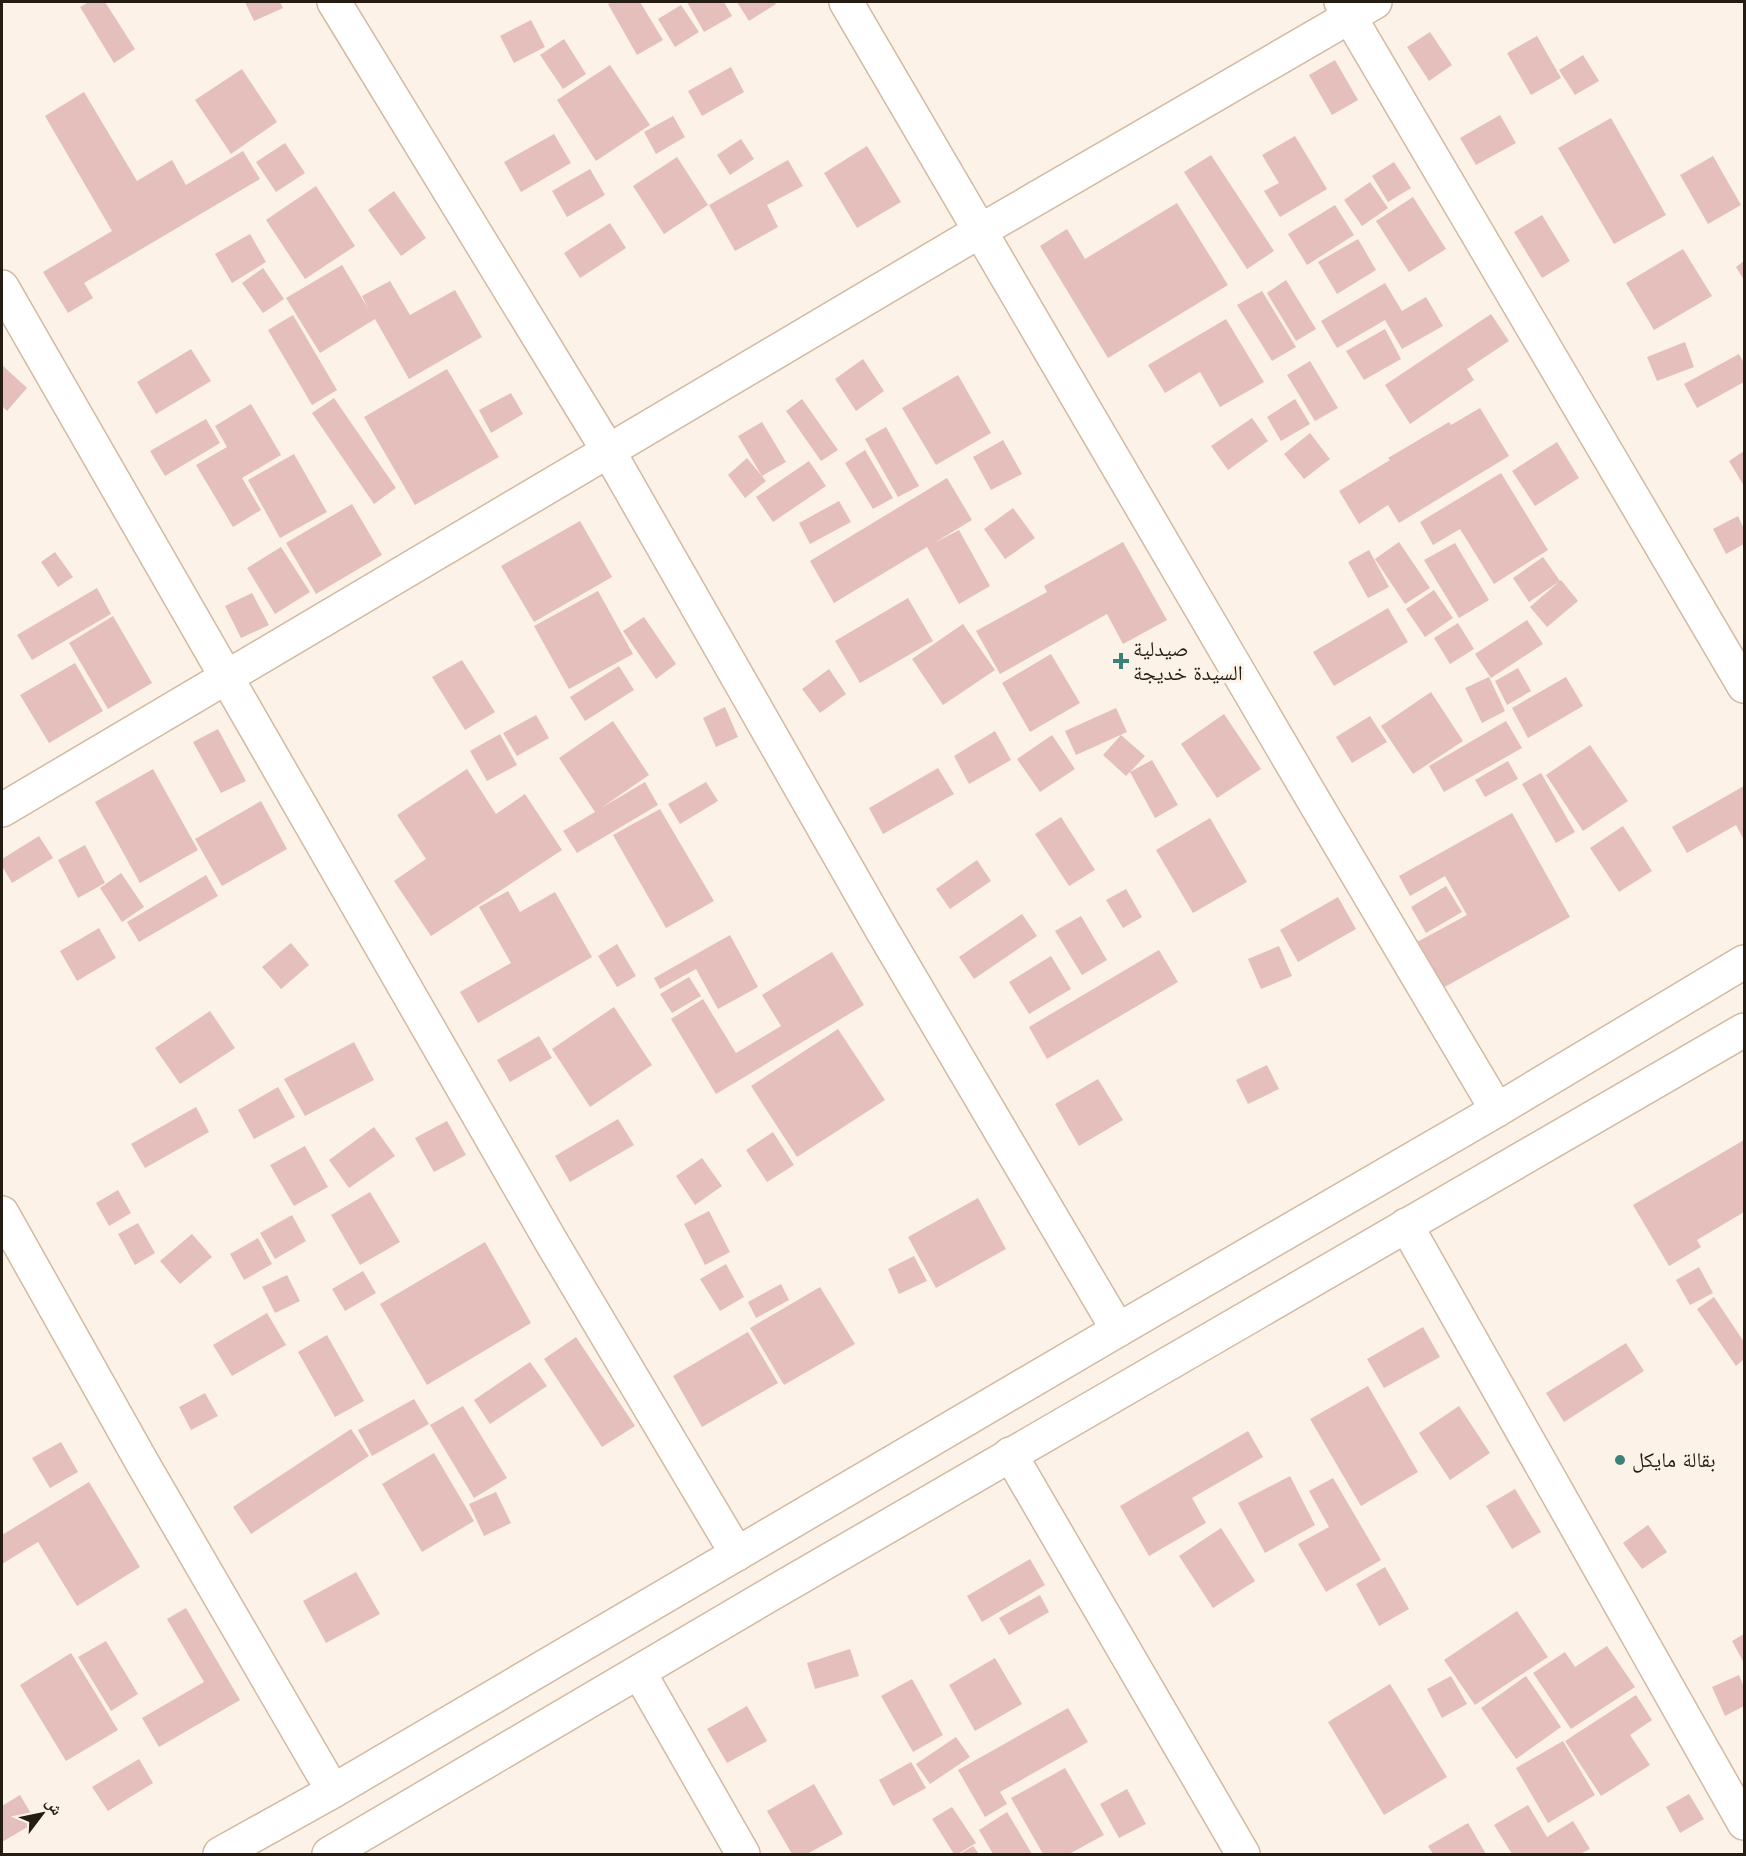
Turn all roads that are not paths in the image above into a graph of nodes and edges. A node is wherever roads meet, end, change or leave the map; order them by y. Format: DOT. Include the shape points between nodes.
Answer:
graph roads {
  1 [pos="334,2"];
  2 [pos="846,2"];
  3 [pos="1355,6"];
  4 [pos="980,231"];
  5 [pos="2,287"];
  6 [pos="609,452"];
  7 [pos="225,677"];
  8 [pos="1744,686"];
  9 [pos="2,810"];
  10 [pos="1744,962"];
  11 [pos="1744,1030"];
  12 [pos="1497,1110"];
  13 [pos="2,1213"];
  14 [pos="1406,1225"];
  15 [pos="1118,1330"];
  16 [pos="1010,1454"];
  17 [pos="738,1554"];
  18 [pos="639,1672"];
  19 [pos="333,1791"];
  20 [pos="1744,1823"];
  21 [pos="220,1854"];
  22 [pos="329,1854"];
  23 [pos="743,1854"];
  24 [pos="1243,1854"];
  1 -- 6 [label="street"];
  2 -- 4 [label="street"];
  3 -- 4 [label="street"];
  3 -- 8 [label="street"];
  4 -- 6 [label="street"];
  4 -- 12 [label="street"];
  5 -- 7 [label="street"];
  6 -- 7 [label="street"];
  6 -- 15 [label="street" via="882,930"];
  7 -- 9 [label="street"];
  7 -- 17 [label="street" via="552,1243"];
  10 -- 12 [label="street"];
  11 -- 14 [label="street"];
  12 -- 15 [label="street"];
  13 -- 19 [label="street"];
  14 -- 16 [label="street"];
  14 -- 20 [label="street"];
  15 -- 17 [label="street"];
  16 -- 18 [label="street"];
  16 -- 24 [label="street"];
  17 -- 19 [label="street"];
  18 -- 22 [label="street"];
  18 -- 23 [label="street"];
  19 -- 21 [label="street"];
}
